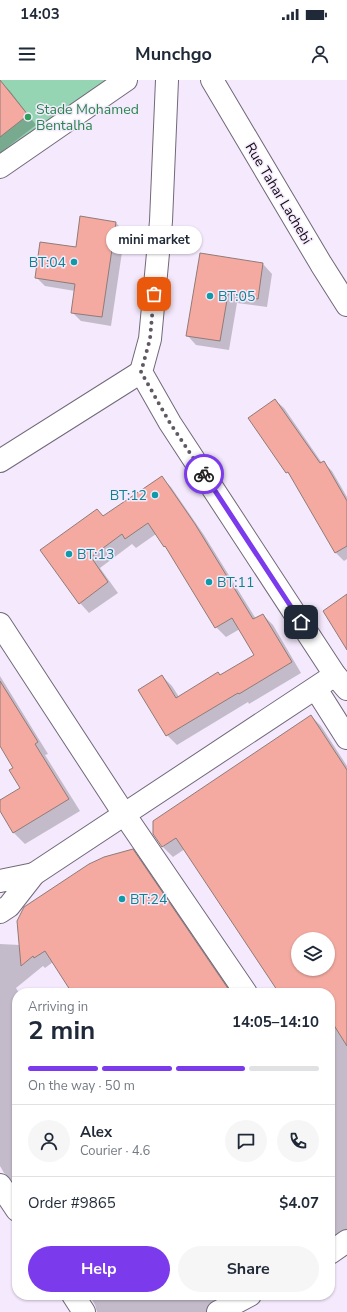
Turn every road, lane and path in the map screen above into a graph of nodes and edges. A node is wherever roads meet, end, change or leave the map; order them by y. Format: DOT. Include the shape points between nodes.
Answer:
graph roads {
  1 [pos="126,80"];
  2 [pos="167,80"];
  3 [pos="212,80"];
  4 [pos="0,167"];
  5 [pos="347,304"];
  6 [pos="141,372"];
  7 [pos="0,461"];
  8 [pos="0,624"];
  9 [pos="341,682"];
  10 [pos="316,689"];
  11 [pos="347,738"];
  12 [pos="124,814"];
  13 [pos="34,874"];
  14 [pos="0,881"];
  15 [pos="0,912"];
  16 [pos="243,988"];
  17 [pos="0,1185"];
  18 [pos="12,1203"];
  19 [pos="347,1241"];
  20 [pos="335,1249"];
  21 [pos="76,1300"];
  22 [pos="241,1300"];
  23 [pos="84,1312"];
  24 [pos="218,1312"];
  1 -- 4 [label="street"];
  2 -- 6 [label="street" via="150,339"];
  3 -- 5 [label="street, Rue Tahar Lachebi"];
  6 -- 7 [label="street"];
  6 -- 9 [label="street" via="170,423"];
  8 -- 12 [label="street"];
  9 -- 10 [label="street"];
  10 -- 11 [label="street"];
  10 -- 12 [label="street"];
  12 -- 13 [label="street"];
  12 -- 16 [label="street"];
  13 -- 14 [label="street"];
  13 -- 15 [label="street" via="9,906"];
  17 -- 18 [label="street"];
  19 -- 20 [label="street"];
  21 -- 23 [label="street"];
  22 -- 24 [label="street"];
}
